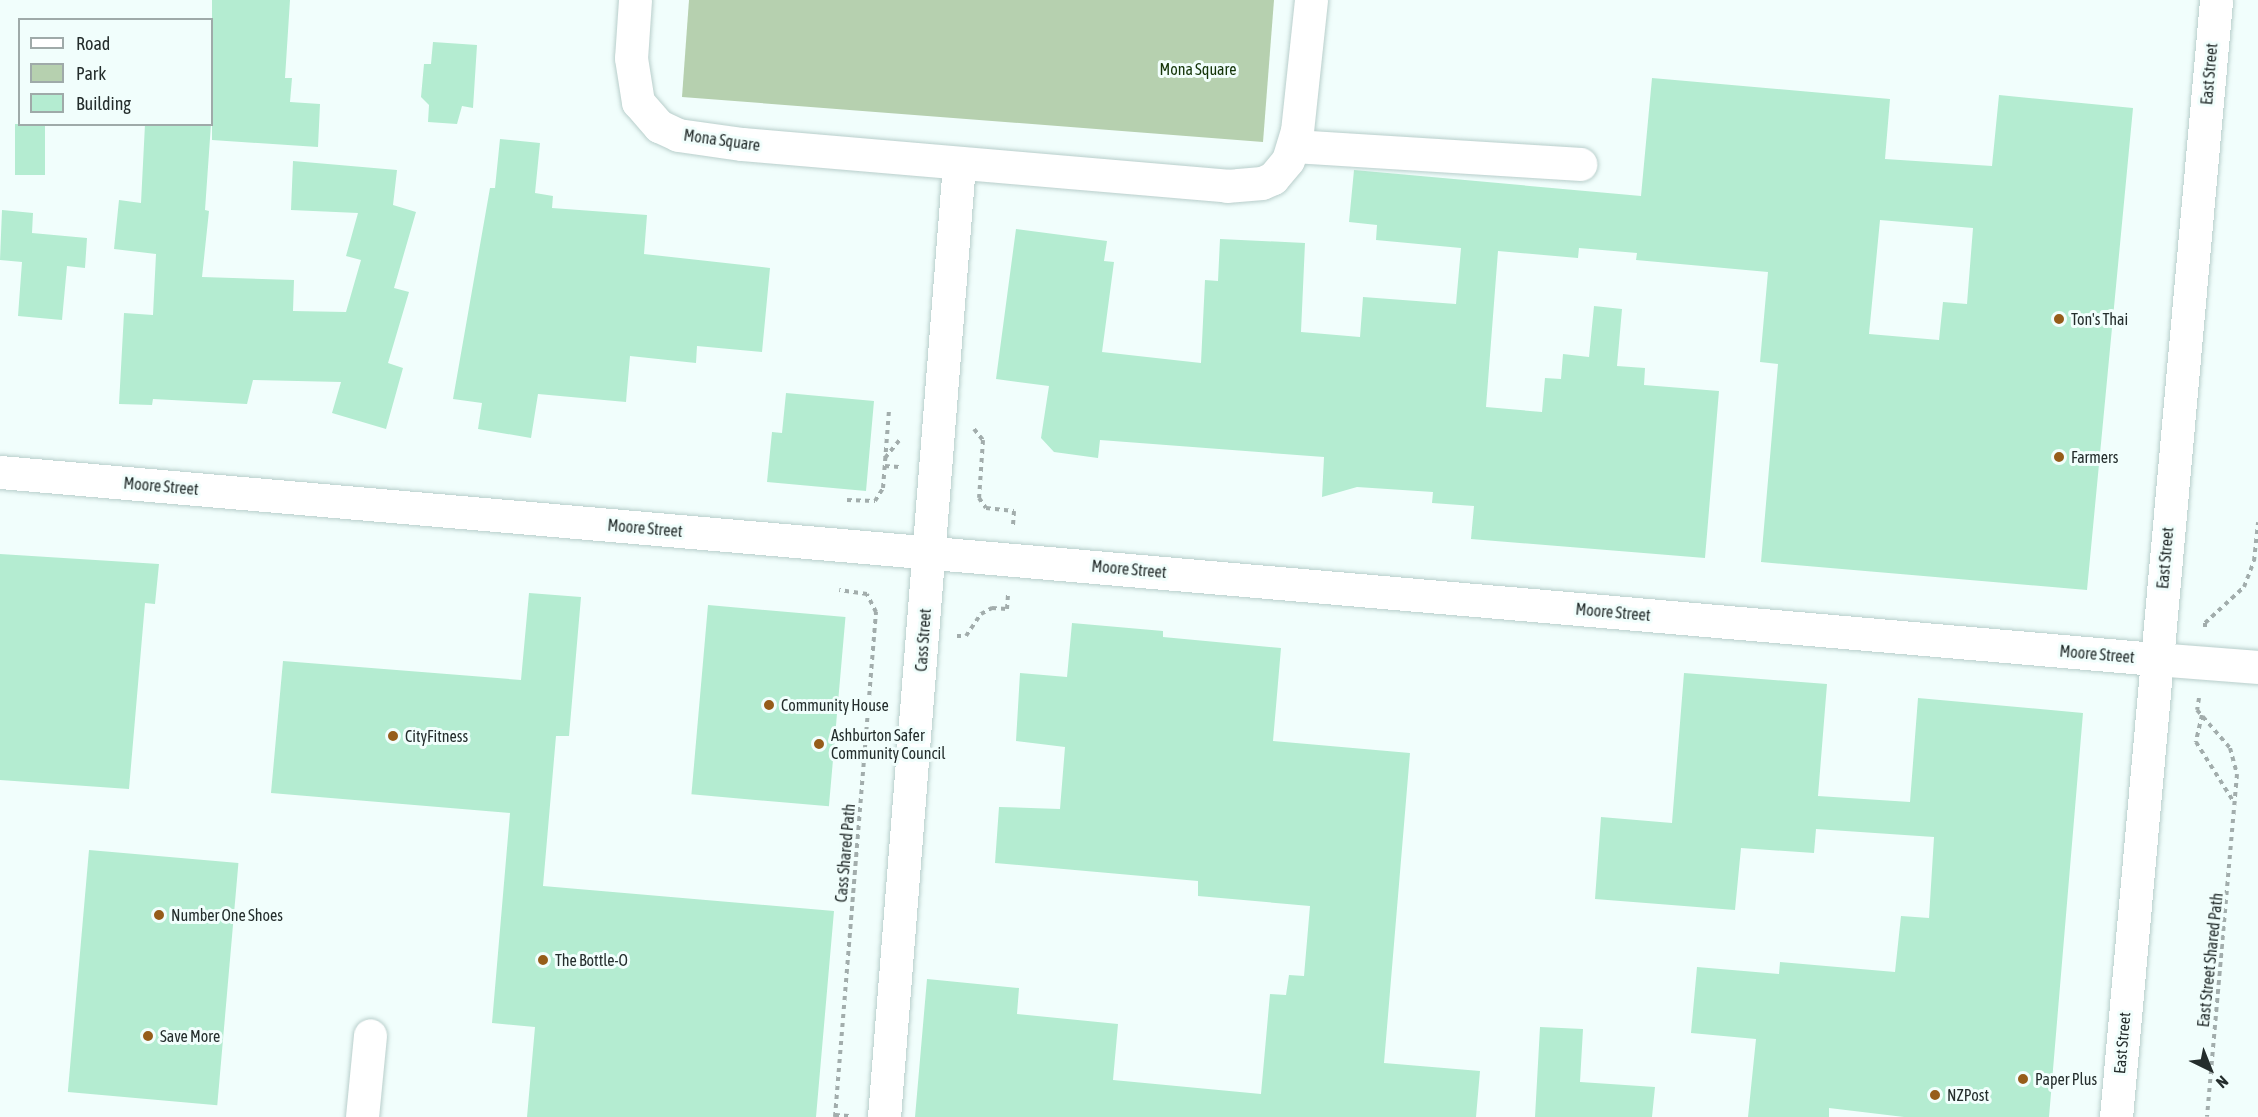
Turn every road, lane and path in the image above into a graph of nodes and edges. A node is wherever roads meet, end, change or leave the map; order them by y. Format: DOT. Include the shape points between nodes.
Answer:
graph roads {
  1 [pos="635,0"];
  2 [pos="1311,0"];
  3 [pos="2216,0"];
  4 [pos="1294,146"];
  5 [pos="958,164"];
  6 [pos="1580,164"];
  7 [pos="889,410"];
  8 [pos="970,425"];
  9 [pos="904,434"];
  10 [pos="885,458"];
  11 [pos="0,472"];
  12 [pos="847,500"];
  13 [pos="2258,522"];
  14 [pos="1012,531"];
  15 [pos="930,552"];
  16 [pos="1009,582"];
  17 [pos="867,586"];
  18 [pos="839,590"];
  19 [pos="867,594"];
  20 [pos="2205,623"];
  21 [pos="950,636"];
  22 [pos="2156,659"];
  23 [pos="2258,667"];
  24 [pos="2197,710"];
  25 [pos="2202,715"];
  26 [pos="2236,804"];
  27 [pos="370,1035"];
  28 [pos="362,1117"];
  29 [pos="834,1117"];
  30 [pos="884,1117"];
  31 [pos="2116,1117"];
  32 [pos="2207,1117"];
  1 -- 5 [label="street, Mona Square" via="633,87 646,115 659,126 678,135 717,142"];
  2 -- 4 [label="street, Mona Square"];
  3 -- 22 [label="street, East Street"];
  4 -- 5 [label="street, Mona Square" via="1273,178 1251,185"];
  4 -- 6 [label="street"];
  5 -- 15 [label="street, Cass Street"];
  7 -- 10 [label="path"];
  8 -- 14 [label="path" via="983,440 979,498 986,508 1014,511"];
  9 -- 10 [label="path"];
  10 -- 12 [label="path" via="883,488 875,501"];
  11 -- 15 [label="street, Moore Street"];
  13 -- 20 [label="path" via="2254,561 2244,587"];
  15 -- 22 [label="street, Moore Street"];
  15 -- 30 [label="street, Cass Street"];
  16 -- 21 [label="path" via="1007,609 992,608 981,614 966,636"];
  17 -- 19 [label="path, Cass Shared Path"];
  18 -- 19 [label="path"];
  19 -- 29 [label="path, Cass Shared Path" via="875,604 875,632"];
  22 -- 23 [label="street, Moore Street"];
  22 -- 31 [label="street, East Street"];
  24 -- 25 [label="path, East Street Shared Path"];
  25 -- 26 [label="path, East Street Shared Path" via="2230,748 2237,774"];
  25 -- 26 [label="path" via="2196,742"];
  26 -- 32 [label="path, East Street Shared Path"];
  27 -- 28 [label="street"];
}
